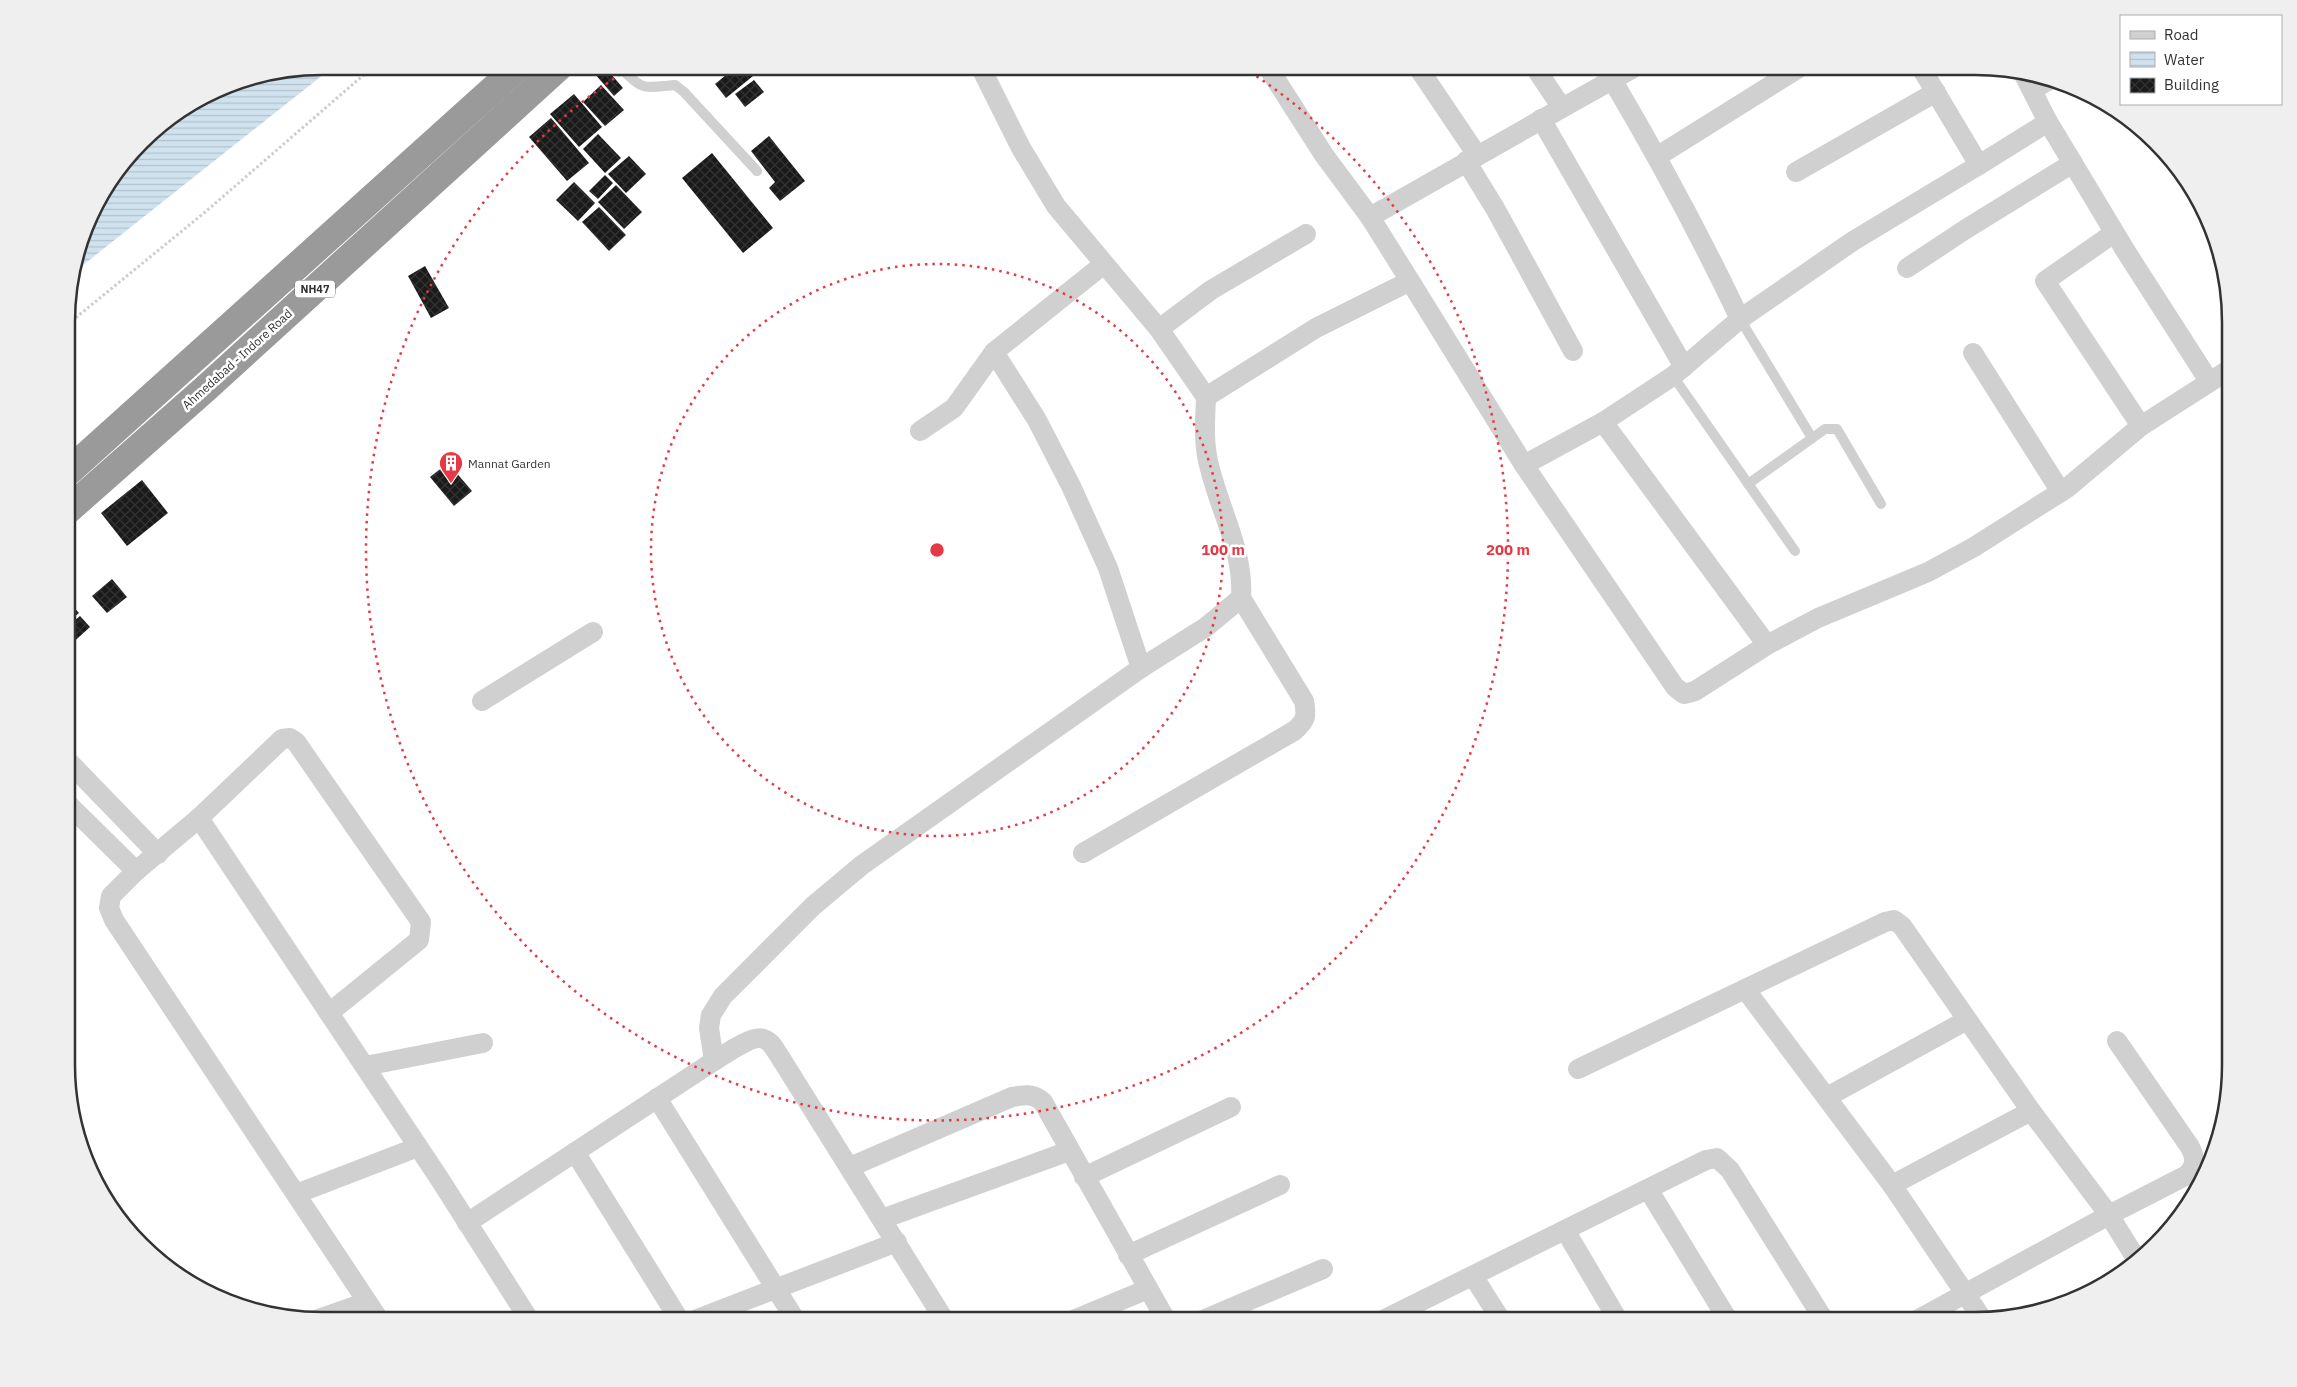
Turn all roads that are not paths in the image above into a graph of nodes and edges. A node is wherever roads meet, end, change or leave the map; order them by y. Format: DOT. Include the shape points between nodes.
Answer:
graph roads {
  1 [pos="509,75"];
  2 [pos="550,75"];
  3 [pos="627,75"];
  4 [pos="985,75"];
  5 [pos="1273,75"];
  6 [pos="1422,75"];
  7 [pos="1540,75"];
  8 [pos="1622,75"];
  9 [pos="1788,75"];
  10 [pos="1926,75"];
  11 [pos="1612,81"];
  12 [pos="2027,81"];
  13 [pos="1936,92"];
  14 [pos="1562,108"];
  15 [pos="1541,119"];
  16 [pos="2048,122"];
  17 [pos="1658,156"];
  18 [pos="1471,158"];
  19 [pos="2073,163"];
  20 [pos="1980,165"];
  21 [pos="757,171"];
  22 [pos="1796,172"];
  23 [pos="1370,217"];
  24 [pos="2114,233"];
  25 [pos="1306,234"];
  26 [pos="1104,264"];
  27 [pos="1907,268"];
  28 [pos="1410,281"];
  29 [pos="1740,319"];
  30 [pos="1159,329"];
  31 [pos="1573,351"];
  32 [pos="994,352"];
  33 [pos="1973,353"];
  34 [pos="1678,371"];
  35 [pos="2222,374"];
  36 [pos="2209,381"];
  37 [pos="1206,397"];
  38 [pos="1603,422"];
  39 [pos="2141,426"];
  40 [pos="920,431"];
  41 [pos="1812,438"];
  42 [pos="75,466"];
  43 [pos="1524,466"];
  44 [pos="1748,484"];
  45 [pos="2061,492"];
  46 [pos="75,504"];
  47 [pos="1881,504"];
  48 [pos="1795,552"];
  49 [pos="1241,598"];
  50 [pos="593,632"];
  51 [pos="1767,645"];
  52 [pos="1141,668"];
  53 [pos="482,701"];
  54 [pos="75,768"];
  55 [pos="75,811"];
  56 [pos="199,818"];
  57 [pos="1083,853"];
  58 [pos="158,854"];
  59 [pos="136,871"];
  60 [pos="1745,989"];
  61 [pos="328,1013"];
  62 [pos="1968,1020"];
  63 [pos="2116,1041"];
  64 [pos="483,1043"];
  65 [pos="714,1061"];
  66 [pos="365,1066"];
  67 [pos="1578,1069"];
  68 [pos="657,1098"];
  69 [pos="1826,1098"];
  70 [pos="1231,1107"];
  71 [pos="2031,1111"];
  72 [pos="418,1146"];
  73 [pos="1069,1151"];
  74 [pos="575,1152"];
  75 [pos="850,1167"];
  76 [pos="1084,1177"];
  77 [pos="1280,1184"];
  78 [pos="1892,1186"];
  79 [pos="1648,1189"];
  80 [pos="296,1194"];
  81 [pos="2108,1215"];
  82 [pos="882,1219"];
  83 [pos="467,1223"];
  84 [pos="1564,1230"];
  85 [pos="897,1242"];
  86 [pos="2133,1254"];
  87 [pos="1128,1255"];
  88 [pos="1323,1270"];
  89 [pos="1473,1276"];
  90 [pos="777,1288"];
  91 [pos="1148,1289"];
  92 [pos="1964,1294"];
  93 [pos="367,1302"];
  94 [pos="339,1312"];
  95 [pos="374,1312"];
  96 [pos="524,1312"];
  97 [pos="674,1312"];
  98 [pos="715,1312"];
  99 [pos="791,1312"];
  100 [pos="940,1312"];
  101 [pos="1096,1312"];
  102 [pos="1161,1312"];
  103 [pos="1222,1312"];
  104 [pos="1404,1312"];
  105 [pos="1497,1312"];
  106 [pos="1613,1312"];
  107 [pos="1723,1312"];
  108 [pos="1819,1312"];
  109 [pos="1931,1312"];
  110 [pos="1977,1312"];
  1 -- 42 [label="highway, NH47"];
  2 -- 46 [label="highway, Ahmedabad - Indore Road / NH47"];
  3 -- 21 [label="lane" via="646,88 675,86 684,92"];
  4 -- 26 [label="street" via="1021,148 1056,206"];
  5 -- 23 [label="street" via="1324,155"];
  6 -- 18 [label="street"];
  7 -- 14 [label="street"];
  8 -- 11 [label="street"];
  9 -- 17 [label="street"];
  10 -- 13 [label="street"];
  11 -- 14 [label="street"];
  11 -- 17 [label="street"];
  12 -- 16 [label="street"];
  13 -- 20 [label="street"];
  13 -- 22 [label="street"];
  14 -- 15 [label="street"];
  15 -- 18 [label="street"];
  15 -- 34 [label="street"];
  16 -- 19 [label="street"];
  16 -- 20 [label="street"];
  17 -- 29 [label="street"];
  18 -- 23 [label="street"];
  18 -- 31 [label="street"];
  19 -- 24 [label="street"];
  19 -- 27 [label="street"];
  20 -- 29 [label="street" via="1853,241"];
  23 -- 28 [label="street"];
  24 -- 36 [label="street"];
  24 -- 39 [label="street" via="2045,281"];
  25 -- 30 [label="street" via="1211,290"];
  26 -- 30 [label="street"];
  26 -- 32 [label="street"];
  28 -- 37 [label="street" via="1316,328"];
  28 -- 43 [label="street"];
  29 -- 34 [label="street"];
  29 -- 41 [label="lane"];
  30 -- 37 [label="street"];
  32 -- 40 [label="street" via="954,408"];
  32 -- 52 [label="street" via="1037,420 1071,486 1108,568"];
  33 -- 45 [label="street"];
  34 -- 38 [label="street"];
  34 -- 44 [label="lane"];
  35 -- 36 [label="street"];
  36 -- 39 [label="street"];
  37 -- 49 [label="street" via="1204,436 1209,469 1238,558 1242,577"];
  38 -- 43 [label="street"];
  38 -- 51 [label="street"];
  39 -- 45 [label="street"];
  41 -- 44 [label="lane"];
  41 -- 47 [label="lane" via="1825,429 1837,429"];
  43 -- 51 [label="street" via="1676,687 1684,694 1696,691"];
  44 -- 48 [label="lane"];
  45 -- 51 [label="street" via="1928,572 1818,618"];
  49 -- 52 [label="street" via="1206,627"];
  49 -- 57 [label="street" via="1304,701 1307,714 1304,723"];
  50 -- 53 [label="street"];
  52 -- 65 [label="street" via="862,865 813,906 723,996 711,1015 708,1028"];
  54 -- 58 [label="street"];
  55 -- 59 [label="street"];
  56 -- 58 [label="street"];
  56 -- 61 [label="street"];
  56 -- 61 [label="street" via="277,743 290,738 296,742 418,916 422,930 419,940"];
  58 -- 59 [label="street"];
  59 -- 80 [label="street" via="111,896 109,908 114,920"];
  60 -- 62 [label="street" via="1894,920 1902,926"];
  60 -- 67 [label="street"];
  60 -- 69 [label="street"];
  61 -- 66 [label="street"];
  62 -- 69 [label="street"];
  62 -- 71 [label="street"];
  63 -- 81 [label="street" via="2190,1147 2196,1161 2187,1175"];
  64 -- 66 [label="street"];
  65 -- 68 [label="street"];
  65 -- 75 [label="street" via="754,1038 763,1038 771,1043"];
  66 -- 72 [label="street"];
  68 -- 74 [label="street"];
  68 -- 90 [label="street"];
  69 -- 78 [label="street"];
  70 -- 76 [label="street"];
  71 -- 78 [label="street"];
  71 -- 81 [label="street"];
  72 -- 80 [label="street"];
  72 -- 83 [label="street"];
  73 -- 75 [label="street" via="1043,1102 1026,1094 992,1105"];
  73 -- 76 [label="street"];
  73 -- 82 [label="street"];
  74 -- 83 [label="street"];
  74 -- 97 [label="street"];
  75 -- 82 [label="street"];
  76 -- 87 [label="street"];
  77 -- 87 [label="street"];
  78 -- 92 [label="street"];
  79 -- 84 [label="street"];
  79 -- 107 [label="street"];
  79 -- 108 [label="street" via="1706,1160 1717,1158 1730,1170"];
  80 -- 93 [label="street"];
  81 -- 86 [label="street"];
  81 -- 92 [label="street"];
  82 -- 85 [label="street"];
  83 -- 96 [label="street"];
  84 -- 89 [label="street"];
  84 -- 106 [label="street"];
  85 -- 90 [label="street"];
  85 -- 100 [label="street"];
  87 -- 91 [label="street"];
  88 -- 103 [label="street"];
  89 -- 104 [label="street"];
  89 -- 105 [label="street"];
  90 -- 98 [label="street"];
  90 -- 99 [label="street"];
  91 -- 101 [label="street"];
  91 -- 102 [label="street"];
  92 -- 109 [label="street"];
  92 -- 110 [label="street"];
  93 -- 94 [label="street"];
  93 -- 95 [label="street"];
}
